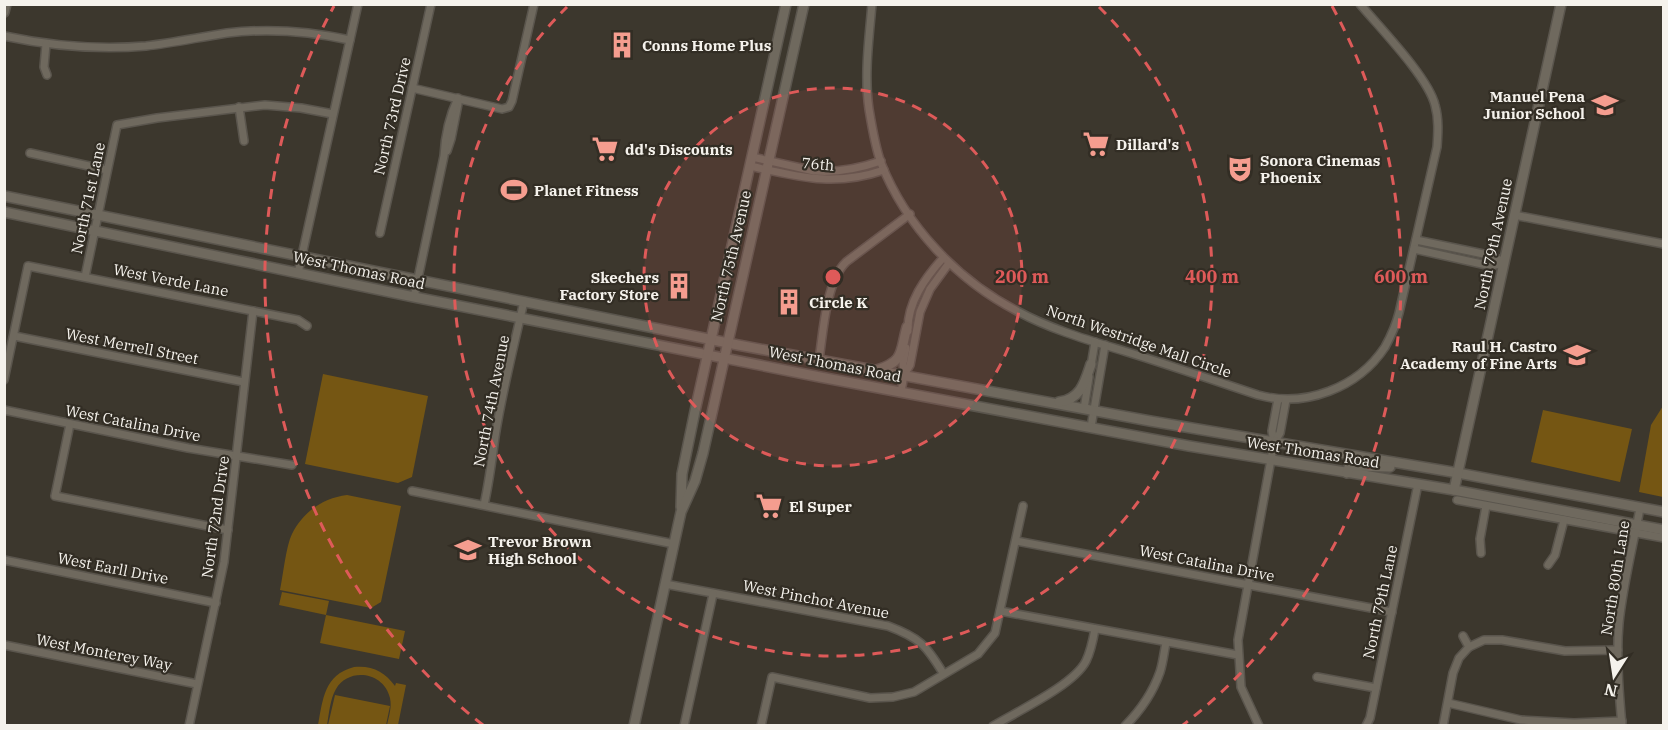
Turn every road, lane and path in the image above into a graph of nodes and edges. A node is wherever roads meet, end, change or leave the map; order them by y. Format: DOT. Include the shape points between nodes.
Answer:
graph roads {
  1 [pos="6,4"];
  2 [pos="358,4"];
  3 [pos="431,4"];
  4 [pos="534,4"];
  5 [pos="786,4"];
  6 [pos="804,4"];
  7 [pos="872,4"];
  8 [pos="1360,4"];
  9 [pos="1561,4"];
  10 [pos="4,12"];
  11 [pos="4,36"];
  12 [pos="350,40"];
  13 [pos="46,44"];
  14 [pos="47,75"];
  15 [pos="412,88"];
  16 [pos="458,98"];
  17 [pos="239,107"];
  18 [pos="333,114"];
  19 [pos="244,141"];
  20 [pos="30,153"];
  21 [pos="751,161"];
  22 [pos="881,161"];
  23 [pos="767,165"];
  24 [pos="107,170"];
  25 [pos="884,170"];
  26 [pos="4,196"];
  27 [pos="4,212"];
  28 [pos="910,214"];
  29 [pos="98,215"];
  30 [pos="1514,215"];
  31 [pos="94,230"];
  32 [pos="380,233"];
  33 [pos="1415,244"];
  34 [pos="1664,244"];
  35 [pos="302,257"];
  36 [pos="946,261"];
  37 [pos="1504,263"];
  38 [pos="298,273"];
  39 [pos="85,277"];
  40 [pos="418,280"];
  41 [pos="414,297"];
  42 [pos="524,301"];
  43 [pos="253,310"];
  44 [pos="520,318"];
  45 [pos="307,326"];
  46 [pos="908,327"];
  47 [pos="14,336"];
  48 [pos="711,339"];
  49 [pos="1095,342"];
  50 [pos="727,343"];
  51 [pos="1104,345"];
  52 [pos="707,355"];
  53 [pos="724,358"];
  54 [pos="819,360"];
  55 [pos="1091,364"];
  56 [pos="876,370"];
  57 [pos="904,375"];
  58 [pos="4,380"];
  59 [pos="244,382"];
  60 [pos="901,392"];
  61 [pos="1282,400"];
  62 [pos="1053,403"];
  63 [pos="4,410"];
  64 [pos="1089,410"];
  65 [pos="70,424"];
  66 [pos="1086,427"];
  67 [pos="1274,444"];
  68 [pos="236,457"];
  69 [pos="1271,460"];
  70 [pos="292,465"];
  71 [pos="1410,466"];
  72 [pos="1347,473"];
  73 [pos="1458,473"];
  74 [pos="1418,484"];
  75 [pos="1454,490"];
  76 [pos="412,491"];
  77 [pos="1457,500"];
  78 [pos="484,505"];
  79 [pos="1023,506"];
  80 [pos="1486,506"];
  81 [pos="1640,508"];
  82 [pos="681,512"];
  83 [pos="1664,512"];
  84 [pos="1564,520"];
  85 [pos="1636,529"];
  86 [pos="228,530"];
  87 [pos="1664,530"];
  88 [pos="1664,538"];
  89 [pos="1016,541"];
  90 [pos="674,544"];
  91 [pos="1481,553"];
  92 [pos="4,560"];
  93 [pos="1548,565"];
  94 [pos="665,584"];
  95 [pos="1248,585"];
  96 [pos="713,594"];
  97 [pos="216,603"];
  98 [pos="1000,611"];
  99 [pos="1392,612"];
  100 [pos="1095,629"];
  101 [pos="1463,636"];
  102 [pos="1166,643"];
  103 [pos="4,645"];
  104 [pos="1469,647"];
  105 [pos="1618,650"];
  106 [pos="1238,655"];
  107 [pos="943,673"];
  108 [pos="1317,676"];
  109 [pos="198,684"];
  110 [pos="1376,688"];
  111 [pos="1448,703"];
  112 [pos="1622,723"];
  113 [pos="685,725"];
  114 [pos="189,726"];
  115 [pos="634,726"];
  116 [pos="761,726"];
  117 [pos="993,726"];
  118 [pos="1125,726"];
  119 [pos="1259,726"];
  120 [pos="1366,726"];
  121 [pos="1443,726"];
  1 -- 10 [label="main road"];
  2 -- 12 [label="street"];
  3 -- 15 [label="street, North 73rd Drive"];
  4 -- 16 [label="street" via="509,107 502,109"];
  5 -- 21 [label="main road, North 75th Avenue"];
  6 -- 23 [label="main road, North 75th Avenue"];
  7 -- 22 [label="street, North Westridge Mall Circle" via="868,91 874,140"];
  8 -- 33 [label="street, North Westridge Mall Circle" via="1421,78 1436,105 1437,147"];
  9 -- 30 [label="main road, North 79th Avenue"];
  11 -- 13 [label="street"];
  12 -- 13 [label="street" via="284,30 228,33 146,46 94,48"];
  12 -- 18 [label="street"];
  13 -- 14 [label="street"];
  15 -- 16 [label="street"];
  15 -- 32 [label="street, North 73rd Drive"];
  16 -- 40 [label="street" via="452,111 452,139 444,156"];
  17 -- 18 [label="street" via="265,105"];
  17 -- 19 [label="street"];
  17 -- 24 [label="street, North 71st Lane" via="117,125"];
  18 -- 35 [label="street"];
  20 -- 24 [label="street"];
  21 -- 23 [label="street, 76th"];
  21 -- 48 [label="main road, North 75th Avenue"];
  22 -- 23 [label="street, 76th" via="824,172"];
  22 -- 25 [label="street, North Westridge Mall Circle"];
  23 -- 25 [label="street, 76th" via="831,180"];
  23 -- 50 [label="main road, North 75th Avenue"];
  24 -- 29 [label="street, North 71st Lane"];
  25 -- 28 [label="street, North Westridge Mall Circle"];
  26 -- 29 [label="main road, West Thomas Road"];
  27 -- 31 [label="main road, West Thomas Road"];
  28 -- 36 [label="street, North Westridge Mall Circle"];
  28 -- 54 [label="street" via="838,272"];
  29 -- 31 [label="street, North 71st Lane"];
  29 -- 35 [label="main road, West Thomas Road"];
  30 -- 34 [label="street"];
  30 -- 37 [label="main road, North 79th Avenue"];
  31 -- 38 [label="main road, West Thomas Road"];
  31 -- 39 [label="street, North 71st Lane"];
  33 -- 37 [label="street" via="1493,256"];
  33 -- 61 [label="street, North Westridge Mall Circle" via="1398,318 1384,349 1361,373 1334,390"];
  35 -- 38 [label="street"];
  35 -- 40 [label="main road, West Thomas Road"];
  36 -- 46 [label="street" via="925,279 912,306"];
  36 -- 49 [label="street, North Westridge Mall Circle" via="1016,311"];
  36 -- 57 [label="street" via="920,312 910,365"];
  37 -- 73 [label="main road, North 79th Avenue"];
  38 -- 41 [label="main road, West Thomas Road"];
  39 -- 43 [label="street, West Verde Lane"];
  39 -- 47 [label="street, West Verde Lane" via="28,266"];
  40 -- 41 [label="street"];
  40 -- 42 [label="main road, West Thomas Road"];
  41 -- 44 [label="main road, West Thomas Road"];
  42 -- 44 [label="street, North 74th Avenue"];
  42 -- 48 [label="main road, West Thomas Road"];
  43 -- 45 [label="street, West Verde Lane" via="298,320"];
  43 -- 59 [label="street, North 72nd Drive"];
  44 -- 52 [label="main road, West Thomas Road"];
  44 -- 78 [label="street, North 74th Avenue"];
  46 -- 56 [label="main road" via="898,359"];
  46 -- 57 [label="street"];
  47 -- 58 [label="street"];
  47 -- 59 [label="street, West Merrell Street"];
  48 -- 50 [label="main road, West Thomas Road"];
  48 -- 52 [label="main road, North 75th Avenue"];
  49 -- 51 [label="street, North Westridge Mall Circle"];
  49 -- 55 [label="street"];
  50 -- 53 [label="main road, North 75th Avenue"];
  50 -- 54 [label="main road, West Thomas Road"];
  51 -- 61 [label="street, North Westridge Mall Circle"];
  51 -- 64 [label="street"];
  52 -- 53 [label="main road, West Thomas Road"];
  52 -- 82 [label="main road, North 75th Avenue" via="682,474"];
  53 -- 60 [label="main road, West Thomas Road"];
  53 -- 82 [label="main road, North 75th Avenue" via="695,481"];
  54 -- 56 [label="main road, West Thomas Road"];
  55 -- 62 [label="main road" via="1080,392 1071,399"];
  55 -- 64 [label="street"];
  56 -- 57 [label="main road, West Thomas Road"];
  57 -- 60 [label="street"];
  57 -- 62 [label="main road, West Thomas Road"];
  59 -- 68 [label="street, North 72nd Drive"];
  60 -- 66 [label="main road, West Thomas Road"];
  61 -- 67 [label="street" via="1272,431"];
  62 -- 64 [label="main road, West Thomas Road"];
  63 -- 65 [label="street, West Catalina Drive"];
  64 -- 66 [label="main road"];
  64 -- 67 [label="main road, West Thomas Road"];
  65 -- 68 [label="street, West Catalina Drive"];
  65 -- 86 [label="street" via="55,496"];
  66 -- 69 [label="main road, West Thomas Road"];
  67 -- 69 [label="street"];
  67 -- 71 [label="main road, West Thomas Road"];
  68 -- 70 [label="street, West Catalina Drive"];
  68 -- 86 [label="street, North 72nd Drive"];
  69 -- 72 [label="main road, West Thomas Road"];
  69 -- 95 [label="street"];
  71 -- 72 [label="main road" via="1354,466"];
  71 -- 73 [label="main road, West Thomas Road"];
  72 -- 74 [label="main road, West Thomas Road"];
  73 -- 75 [label="main road, North 79th Avenue"];
  73 -- 81 [label="main road, West Thomas Road"];
  74 -- 75 [label="main road, West Thomas Road"];
  74 -- 99 [label="street, North 79th Lane"];
  75 -- 85 [label="main road, West Thomas Road"];
  76 -- 78 [label="street"];
  77 -- 80 [label="street, West Thomas Road"];
  78 -- 90 [label="street"];
  79 -- 89 [label="street"];
  80 -- 84 [label="street, West Thomas Road"];
  80 -- 91 [label="street"];
  81 -- 83 [label="main road, West Thomas Road"];
  81 -- 85 [label="street, North 80th Lane"];
  82 -- 90 [label="main road, North 75th Avenue"];
  84 -- 85 [label="street, West Thomas Road"];
  84 -- 93 [label="street" via="1555,555"];
  85 -- 87 [label="main road, West Thomas Road"];
  85 -- 88 [label="street, West Thomas Road"];
  85 -- 105 [label="street, North 80th Lane"];
  86 -- 97 [label="street, North 72nd Drive"];
  89 -- 95 [label="street, West Catalina Drive"];
  89 -- 98 [label="street"];
  90 -- 94 [label="main road, North 75th Avenue"];
  92 -- 97 [label="street, West Earll Drive"];
  94 -- 96 [label="street, West Pinchot Avenue"];
  94 -- 115 [label="main road, North 75th Avenue"];
  95 -- 99 [label="street, West Catalina Drive"];
  95 -- 106 [label="street"];
  96 -- 107 [label="street, West Pinchot Avenue" via="888,626 917,639"];
  96 -- 113 [label="street"];
  97 -- 109 [label="street, North 72nd Drive"];
  98 -- 100 [label="street"];
  98 -- 107 [label="street" via="995,633 978,654"];
  99 -- 110 [label="street, North 79th Lane"];
  100 -- 102 [label="street"];
  100 -- 117 [label="street" via="1085,663 1070,681"];
  101 -- 104 [label="street"];
  102 -- 106 [label="street"];
  102 -- 118 [label="street" via="1160,672 1147,699"];
  103 -- 109 [label="street, West Monterey Way"];
  104 -- 105 [label="street" via="1484,640 1502,640 1565,651"];
  104 -- 111 [label="street" via="1453,673"];
  105 -- 112 [label="street, North 80th Lane"];
  106 -- 119 [label="street" via="1241,687"];
  107 -- 116 [label="street" via="914,692 870,698 772,677"];
  108 -- 110 [label="street"];
  109 -- 114 [label="street, North 72nd Drive"];
  110 -- 120 [label="street, North 79th Lane"];
  111 -- 112 [label="street" via="1521,720"];
  111 -- 121 [label="street"];
}
